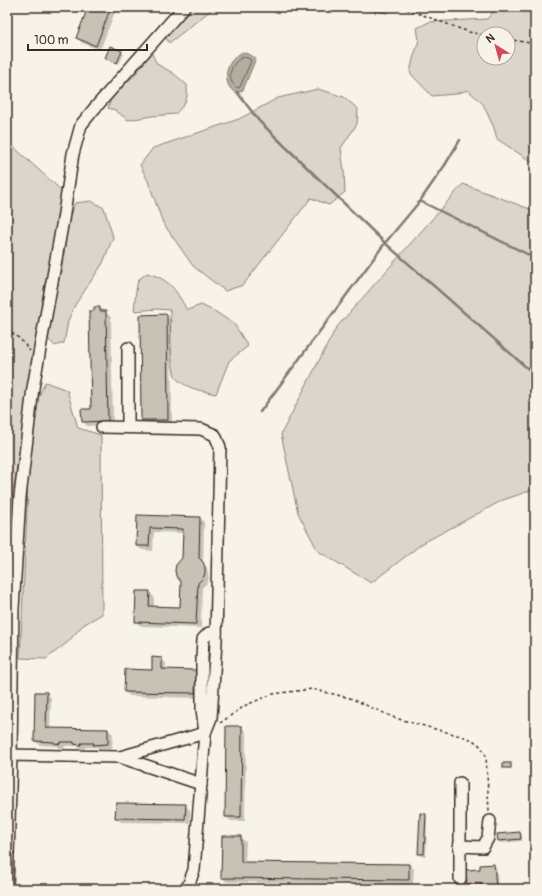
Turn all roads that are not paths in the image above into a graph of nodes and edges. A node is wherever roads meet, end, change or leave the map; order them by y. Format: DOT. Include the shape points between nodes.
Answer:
graph roads {
  1 [pos="184,7"];
  2 [pos="128,348"];
  3 [pos="102,427"];
  4 [pos="128,428"];
  5 [pos="9,703"];
  6 [pos="205,733"];
  7 [pos="9,755"];
  8 [pos="120,757"];
  9 [pos="460,783"];
  10 [pos="201,784"];
  11 [pos="490,820"];
  12 [pos="459,846"];
  13 [pos="460,878"];
  14 [pos="7,889"];
  15 [pos="187,889"];
  1 -- 5 [label="street" via="94,108 81,126 73,154 64,220 33,388 20,497"];
  2 -- 4 [label="street"];
  3 -- 4 [label="street"];
  4 -- 6 [label="street" via="201,429 215,435 220,447 216,633 209,633 203,639 202,709"];
  5 -- 7 [label="street"];
  6 -- 8 [label="street"];
  6 -- 10 [label="street"];
  7 -- 8 [label="street"];
  7 -- 14 [label="street"];
  8 -- 10 [label="street"];
  9 -- 12 [label="street"];
  10 -- 15 [label="street" via="194,870"];
  11 -- 12 [label="street" via="488,838 483,847"];
  12 -- 13 [label="street"];
}
